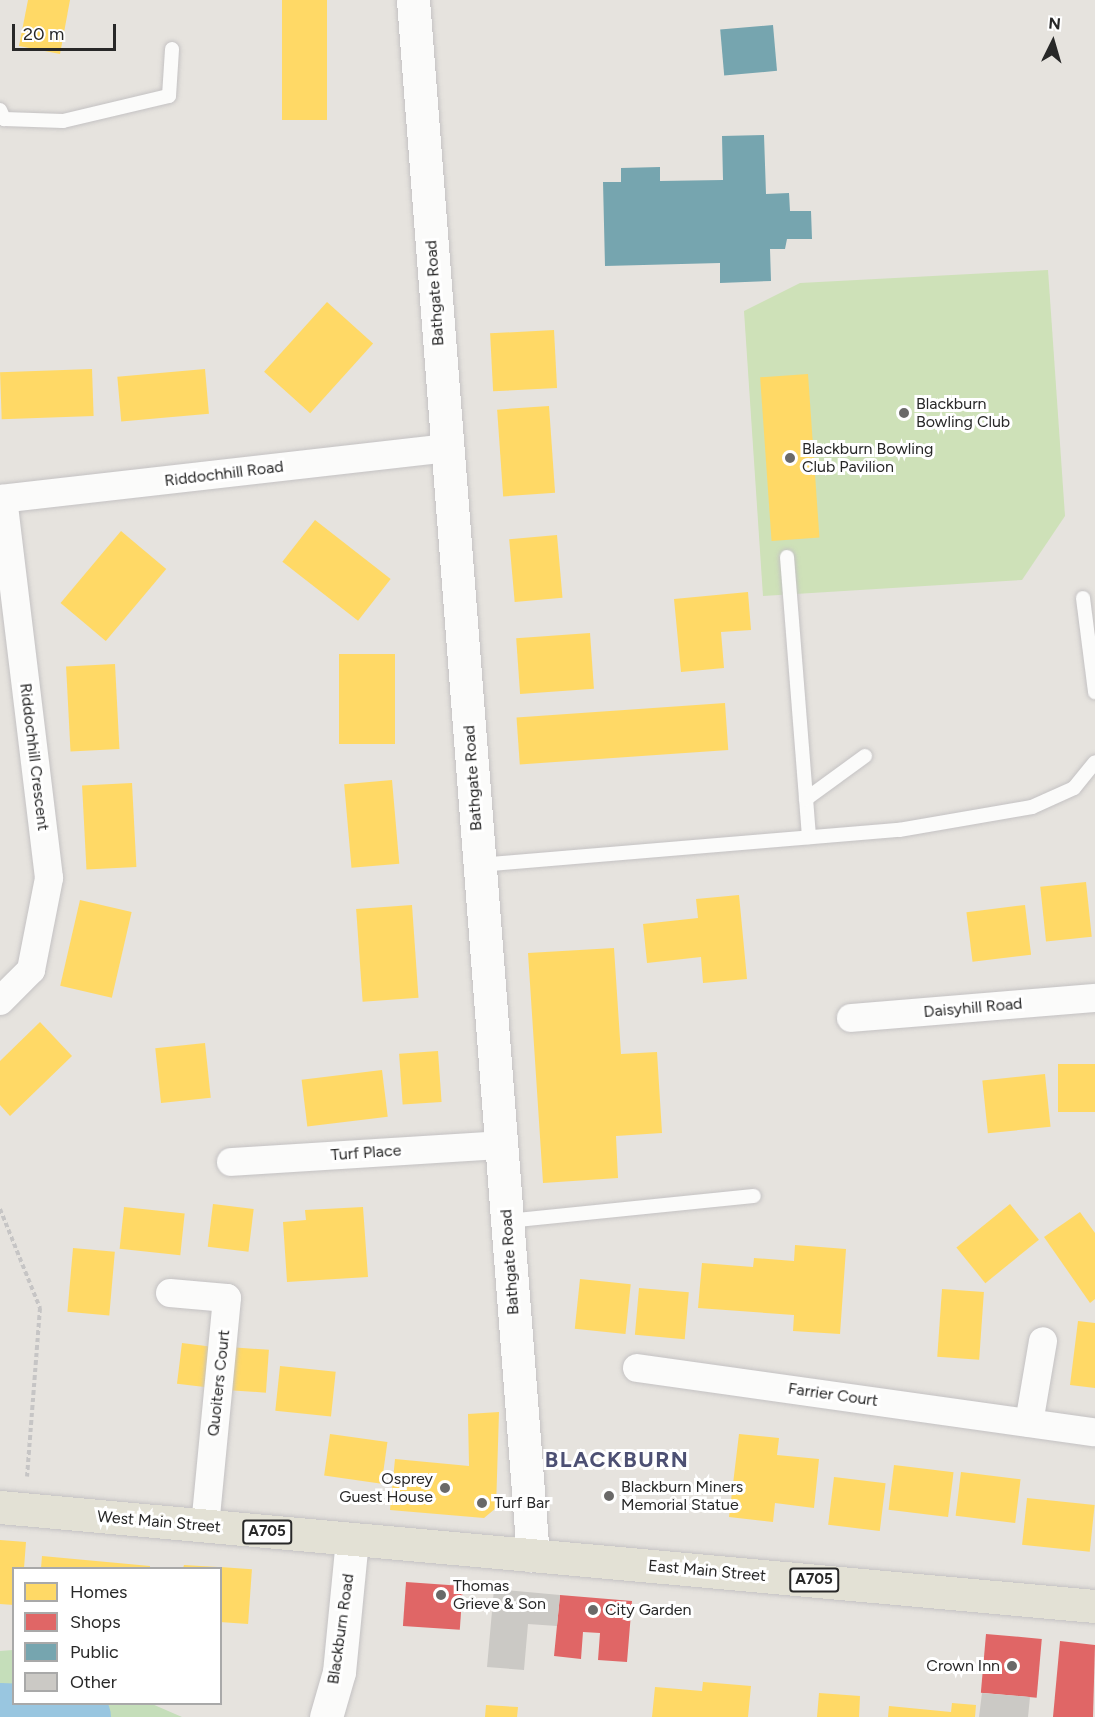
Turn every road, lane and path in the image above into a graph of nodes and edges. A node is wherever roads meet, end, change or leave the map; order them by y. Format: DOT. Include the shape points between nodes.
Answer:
graph roads {
  1 [pos="413,0"];
  2 [pos="172,49"];
  3 [pos="0,110"];
  4 [pos="447,448"];
  5 [pos="1,499"];
  6 [pos="787,557"];
  7 [pos="1083,598"];
  8 [pos="1095,692"];
  9 [pos="865,756"];
  10 [pos="1095,762"];
  11 [pos="806,799"];
  12 [pos="808,837"];
  13 [pos="480,865"];
  14 [pos="1095,998"];
  15 [pos="0,1001"];
  16 [pos="851,1018"];
  17 [pos="501,1145"];
  18 [pos="231,1162"];
  19 [pos="753,1196"];
  20 [pos="0,1209"];
  21 [pos="507,1221"];
  22 [pos="170,1293"];
  23 [pos="1043,1341"];
  24 [pos="637,1368"];
  25 [pos="1029,1423"];
  26 [pos="1095,1432"];
  27 [pos="12,1508"];
  28 [pos="205,1526"];
  29 [pos="352,1540"];
  30 [pos="533,1556"];
  31 [pos="1095,1606"];
  32 [pos="326,1717"];
  1 -- 4 [label="main road, Bathgate Road"];
  2 -- 3 [label="lane" via="169,96 63,121 4,119"];
  4 -- 5 [label="street, Riddochhill Road"];
  4 -- 13 [label="main road, Bathgate Road"];
  5 -- 15 [label="street, Riddochhill Crescent" via="49,878 31,970"];
  6 -- 11 [label="lane"];
  7 -- 8 [label="lane"];
  9 -- 11 [label="lane"];
  10 -- 12 [label="lane" via="1074,788 1032,807 899,830"];
  11 -- 12 [label="lane"];
  12 -- 13 [label="lane"];
  13 -- 17 [label="main road, Bathgate Road"];
  14 -- 16 [label="street, Daisyhill Road"];
  17 -- 18 [label="street, Turf Place"];
  17 -- 21 [label="main road, Bathgate Road"];
  19 -- 21 [label="lane"];
  20 -- 27 [label="path" via="40,1308"];
  21 -- 30 [label="main road, Bathgate Road"];
  22 -- 28 [label="street, Quoiters Court" via="228,1298"];
  23 -- 25 [label="street"];
  24 -- 25 [label="street, Farrier Court"];
  25 -- 26 [label="street, Farrier Court"];
  27 -- 28 [label="main road, West Main Street / A705"];
  28 -- 29 [label="main road, West Main Street / A705"];
  29 -- 30 [label="main road, West Main Street / A705"];
  29 -- 32 [label="main road, Blackburn Road" via="339,1672"];
  30 -- 31 [label="main road, East Main Street / A705"];
}
